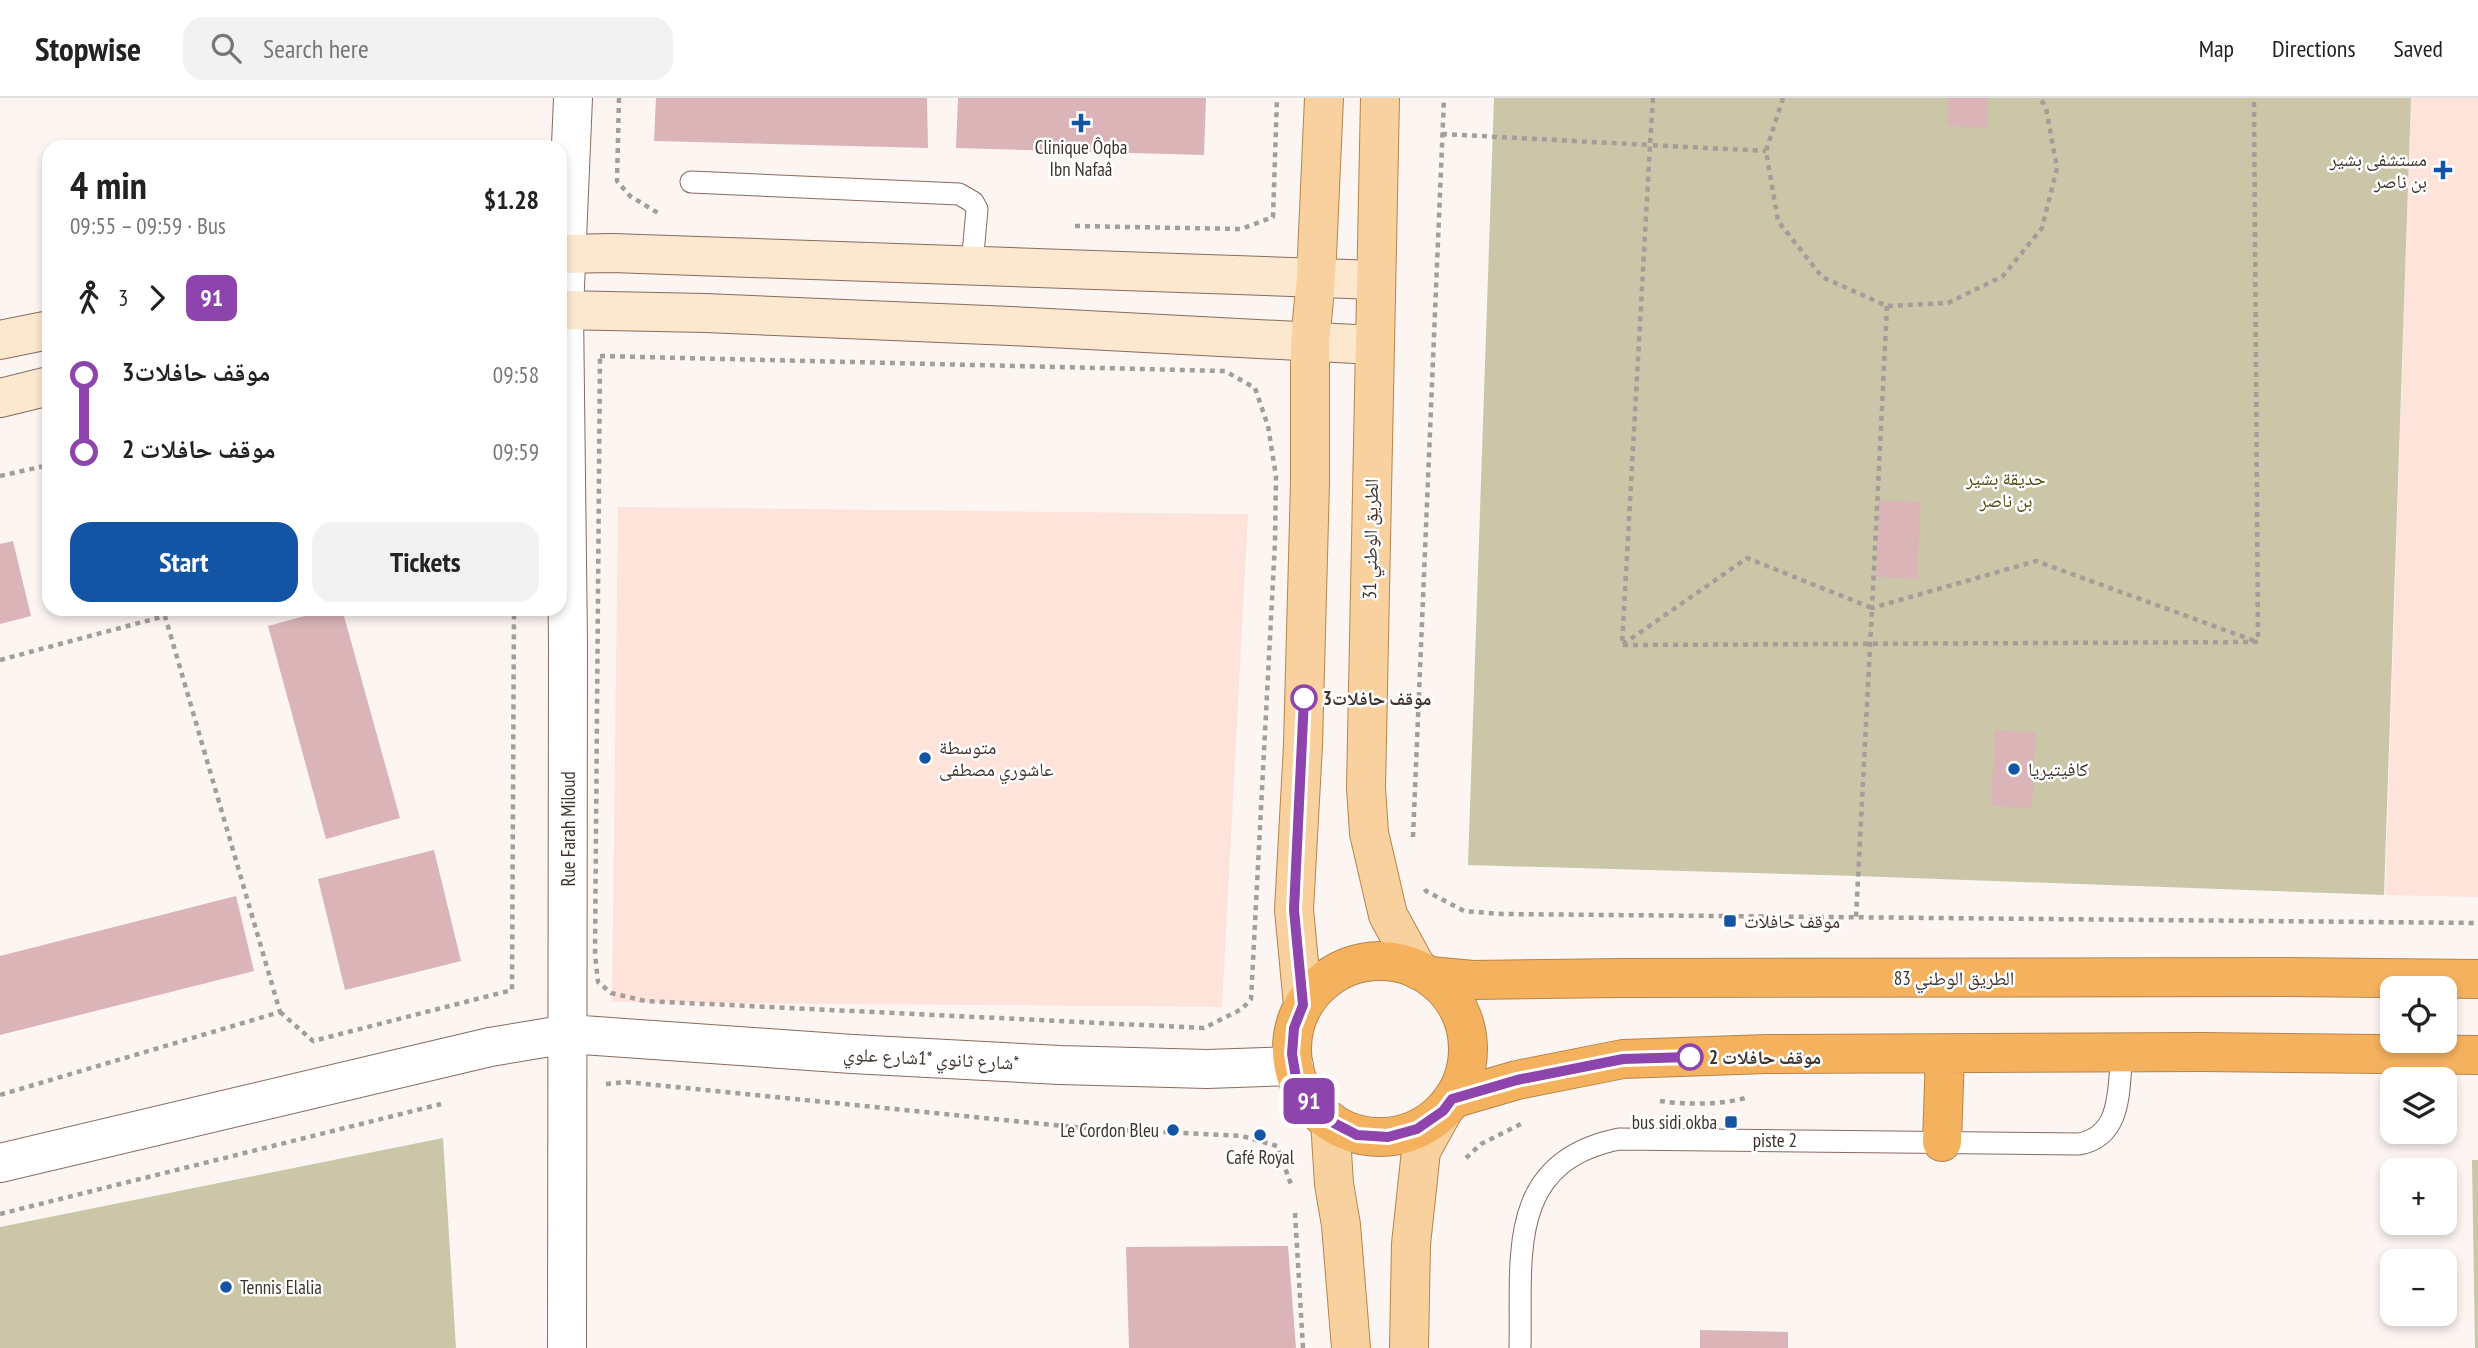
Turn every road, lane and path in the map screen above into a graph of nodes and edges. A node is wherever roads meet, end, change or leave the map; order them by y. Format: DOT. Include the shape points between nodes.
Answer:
graph roads {
  1 [pos="573,98"];
  2 [pos="1324,98"];
  3 [pos="1380,98"];
  4 [pos="1444,98"];
  5 [pos="1653,98"];
  6 [pos="1783,98"];
  7 [pos="2040,98"];
  8 [pos="2254,98"];
  9 [pos="1442,134"];
  10 [pos="1650,145"];
  11 [pos="1766,151"];
  12 [pos="691,182"];
  13 [pos="567,192"];
  14 [pos="567,254"];
  15 [pos="972,265"];
  16 [pos="1316,278"];
  17 [pos="1376,280"];
  18 [pos="1887,306"];
  19 [pos="567,310"];
  20 [pos="42,331"];
  21 [pos="0,340"];
  22 [pos="1310,342"];
  23 [pos="1374,345"];
  24 [pos="600,356"];
  25 [pos="42,388"];
  26 [pos="0,398"];
  27 [pos="42,467"];
  28 [pos="0,476"];
  29 [pos="567,588"];
  30 [pos="1872,608"];
  31 [pos="161,616"];
  32 [pos="165,616"];
  33 [pos="514,616"];
  34 [pos="1870,642"];
  35 [pos="2258,642"];
  36 [pos="1622,645"];
  37 [pos="0,660"];
  38 [pos="1413,839"];
  39 [pos="1422,879"];
  40 [pos="1856,917"];
  41 [pos="2478,923"];
  42 [pos="1424,973"];
  43 [pos="2478,979"];
  44 [pos="1303,1005"];
  45 [pos="280,1012"];
  46 [pos="568,1034"];
  47 [pos="2122,1053"];
  48 [pos="1945,1054"];
  49 [pos="2478,1055"];
  50 [pos="1294,1066"];
  51 [pos="0,1095"];
  52 [pos="441,1104"];
  53 [pos="1447,1105"];
  54 [pos="568,1116"];
  55 [pos="1330,1121"];
  56 [pos="1942,1142"];
  57 [pos="0,1163"];
  58 [pos="1294,1194"];
  59 [pos="1295,1206"];
  60 [pos="0,1214"];
  61 [pos="567,1348"];
  62 [pos="1303,1348"];
  63 [pos="1350,1348"];
  64 [pos="1409,1348"];
  65 [pos="1520,1348"];
  1 -- 13 [label="street, Rue Farah Miloud"];
  2 -- 16 [label="main road"];
  3 -- 17 [label="main road, الطريق الوطني 31"];
  4 -- 9 [label="path"];
  5 -- 10 [label="path"];
  6 -- 11 [label="path"];
  7 -- 18 [label="path" via="2057,168 2042,228 2003,276 1992,282 1948,303"];
  8 -- 35 [label="path"];
  9 -- 10 [label="path"];
  9 -- 38 [label="path"];
  10 -- 11 [label="path"];
  10 -- 36 [label="path"];
  11 -- 18 [label="path" via="1778,222 1822,277"];
  12 -- 15 [label="lane" via="959,194 977,209"];
  14 -- 15 [label="street"];
  15 -- 16 [label="street"];
  16 -- 17 [label="street"];
  16 -- 22 [label="main road"];
  17 -- 23 [label="main road, الطريق الوطني 31"];
  18 -- 30 [label="path"];
  19 -- 22 [label="street"];
  20 -- 21 [label="street"];
  22 -- 23 [label="street"];
  22 -- 44 [label="main road" via="1304,717 1294,910"];
  23 -- 42 [label="main road, الطريق الوطني 31" via="1369,833 1388,915"];
  24 -- 24 [label="path" via="598,982 611,993 645,1001 1203,1028 1242,1009 1251,999 1275,529 1276,476 1268,426 1255,388 1225,371"];
  25 -- 26 [label="street"];
  27 -- 28 [label="path"];
  29 -- 46 [label="street, Rue Farah Miloud"];
  30 -- 34 [label="path"];
  30 -- 35 [label="path" via="2036,561"];
  30 -- 36 [label="path" via="1747,558"];
  31 -- 37 [label="path"];
  32 -- 45 [label="path"];
  33 -- 45 [label="path" via="512,990 313,1041"];
  34 -- 35 [label="path"];
  34 -- 36 [label="path"];
  34 -- 40 [label="path"];
  39 -- 40 [label="path" via="1426,891 1464,911"];
  40 -- 41 [label="path"];
  42 -- 43 [label="highway, الطريق الوطني 83" via="1474,981"];
  42 -- 44 [label="highway" via="1405,964 1376,960 1347,967 1322,982"];
  42 -- 53 [label="highway" via="1450,995 1463,1019 1468,1047 1464,1074"];
  44 -- 50 [label="highway" via="1294,1028"];
  45 -- 51 [label="path"];
  46 -- 50 [label="street, شارع ثانوي *1شارع علوي*" via="1060,1065"];
  46 -- 54 [label="street, Rue Farah Miloud"];
  46 -- 57 [label="street, شارع ثانوي *1شارع علوي*" via="478,1050"];
  47 -- 48 [label="highway"];
  47 -- 49 [label="highway"];
  47 -- 56 [label="lane, piste 2" via="2112,1122 2089,1142"];
  48 -- 53 [label="highway" via="1623,1059 1517,1080"];
  48 -- 56 [label="highway"];
  50 -- 55 [label="highway" via="1308,1100"];
  52 -- 60 [label="path"];
  53 -- 55 [label="highway" via="1417,1129 1388,1137 1357,1135"];
  53 -- 64 [label="main road" via="1421,1151 1411,1244"];
  54 -- 58 [label="path" via="601,1085 626,1082 1084,1128 1241,1136 1277,1146"];
  54 -- 61 [label="street, Rue Farah Miloud"];
  55 -- 63 [label="main road"];
  56 -- 65 [label="lane, piste 2" via="1619,1139 1575,1153 1541,1185 1523,1228"];
  59 -- 62 [label="path"];
}
